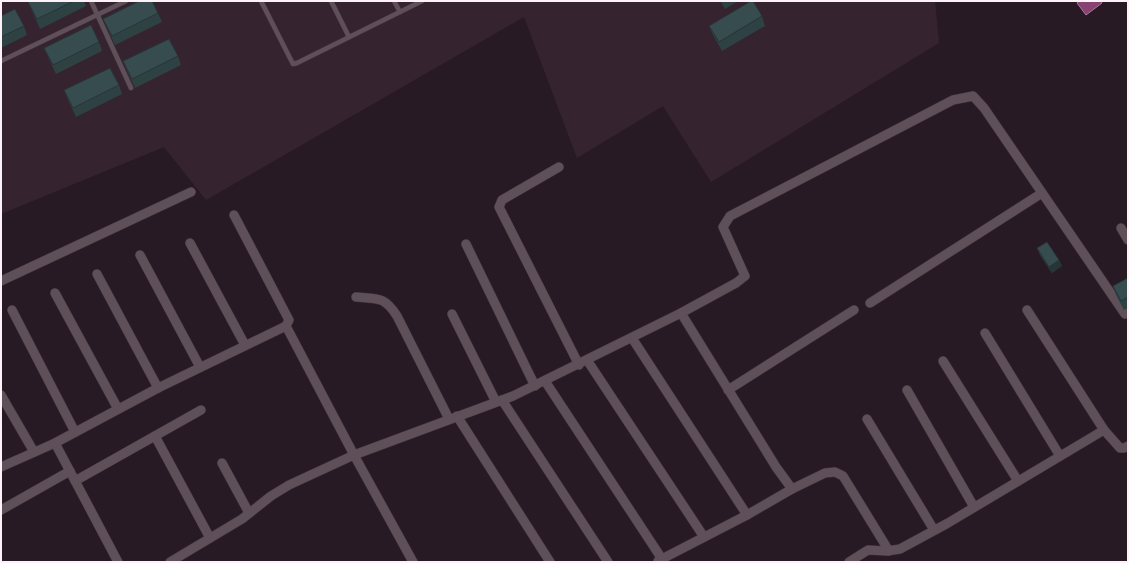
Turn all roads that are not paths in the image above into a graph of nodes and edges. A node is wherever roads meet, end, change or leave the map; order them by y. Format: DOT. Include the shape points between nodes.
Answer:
graph roads {
  1 [pos="90,1"];
  2 [pos="126,1"];
  3 [pos="261,1"];
  4 [pos="331,1"];
  5 [pos="394,1"];
  6 [pos="422,1"];
  7 [pos="400,12"];
  8 [pos="96,15"];
  9 [pos="349,37"];
  10 [pos="1,61"];
  11 [pos="131,88"];
  12 [pos="559,167"];
  13 [pos="191,192"];
  14 [pos="1042,194"];
  15 [pos="234,215"];
  16 [pos="1121,228"];
  17 [pos="1128,240"];
  18 [pos="190,243"];
  19 [pos="466,244"];
  20 [pos="140,255"];
  21 [pos="97,274"];
  22 [pos="1,281"];
  23 [pos="55,293"];
  24 [pos="356,297"];
  25 [pos="870,303"];
  26 [pos="12,310"];
  27 [pos="854,310"];
  28 [pos="1027,310"];
  29 [pos="681,313"];
  30 [pos="452,314"];
  31 [pos="1127,315"];
  32 [pos="286,326"];
  33 [pos="985,333"];
  34 [pos="632,338"];
  35 [pos="245,345"];
  36 [pos="943,361"];
  37 [pos="583,363"];
  38 [pos="200,367"];
  39 [pos="545,381"];
  40 [pos="535,386"];
  41 [pos="158,388"];
  42 [pos="728,390"];
  43 [pos="907,390"];
  44 [pos="1,395"];
  45 [pos="499,401"];
  46 [pos="118,409"];
  47 [pos="201,410"];
  48 [pos="453,418"];
  49 [pos="867,419"];
  50 [pos="1104,430"];
  51 [pos="75,432"];
  52 [pos="156,436"];
  53 [pos="54,443"];
  54 [pos="1128,446"];
  55 [pos="34,452"];
  56 [pos="354,455"];
  57 [pos="1060,456"];
  58 [pos="222,463"];
  59 [pos="1,467"];
  60 [pos="70,471"];
  61 [pos="75,481"];
  62 [pos="1018,481"];
  63 [pos="792,489"];
  64 [pos="974,507"];
  65 [pos="1,510"];
  66 [pos="249,513"];
  67 [pos="747,515"];
  68 [pos="934,530"];
  69 [pos="704,537"];
  70 [pos="210,538"];
  71 [pos="889,551"];
  72 [pos="660,561"];
  73 [pos="118,562"];
  74 [pos="170,562"];
  75 [pos="413,562"];
  76 [pos="550,562"];
  77 [pos="608,562"];
  78 [pos="849,562"];
  1 -- 8 [label="lane"];
  2 -- 8 [label="lane"];
  3 -- 9 [label="lane" via="293,64"];
  4 -- 9 [label="lane"];
  5 -- 7 [label="lane"];
  6 -- 7 [label="lane"];
  7 -- 9 [label="lane"];
  8 -- 10 [label="lane"];
  8 -- 11 [label="lane"];
  12 -- 37 [label="street" via="502,200 499,207"];
  13 -- 22 [label="street"];
  14 -- 25 [label="street"];
  14 -- 29 [label="street" via="984,108 973,96 953,100 730,216 723,227 745,276"];
  14 -- 31 [label="street"];
  15 -- 32 [label="street" via="289,320"];
  16 -- 17 [label="street"];
  18 -- 35 [label="street"];
  19 -- 40 [label="street"];
  20 -- 38 [label="street"];
  21 -- 41 [label="street"];
  23 -- 46 [label="street"];
  24 -- 48 [label="street" via="383,300 390,306"];
  26 -- 51 [label="street"];
  27 -- 42 [label="street"];
  28 -- 50 [label="street"];
  29 -- 34 [label="street"];
  29 -- 42 [label="street"];
  30 -- 45 [label="street"];
  32 -- 35 [label="street"];
  32 -- 56 [label="street"];
  33 -- 57 [label="street"];
  34 -- 37 [label="street"];
  34 -- 67 [label="street"];
  35 -- 38 [label="street"];
  36 -- 62 [label="street"];
  37 -- 39 [label="street"];
  37 -- 69 [label="street"];
  38 -- 41 [label="street"];
  39 -- 40 [label="street"];
  39 -- 72 [label="street"];
  40 -- 45 [label="street"];
  41 -- 46 [label="street"];
  42 -- 63 [label="street"];
  43 -- 64 [label="street"];
  44 -- 55 [label="street"];
  45 -- 48 [label="street"];
  45 -- 77 [label="street"];
  46 -- 51 [label="street"];
  47 -- 52 [label="street"];
  48 -- 56 [label="street"];
  48 -- 76 [label="street"];
  49 -- 68 [label="street"];
  50 -- 54 [label="street" via="1120,448"];
  50 -- 57 [label="street"];
  51 -- 53 [label="street"];
  52 -- 61 [label="street"];
  52 -- 70 [label="street"];
  53 -- 55 [label="street"];
  53 -- 60 [label="street"];
  55 -- 59 [label="street"];
  56 -- 66 [label="street" via="289,485"];
  56 -- 75 [label="street"];
  57 -- 62 [label="street"];
  58 -- 66 [label="street"];
  60 -- 61 [label="street"];
  60 -- 65 [label="street"];
  61 -- 73 [label="street"];
  62 -- 64 [label="street"];
  63 -- 67 [label="street"];
  63 -- 71 [label="street" via="825,473 836,472 842,476"];
  64 -- 68 [label="street"];
  66 -- 70 [label="street"];
  67 -- 69 [label="street"];
  68 -- 71 [label="street" via="900,549"];
  69 -- 72 [label="street"];
  70 -- 74 [label="street"];
  71 -- 78 [label="street" via="868,550"];
}
